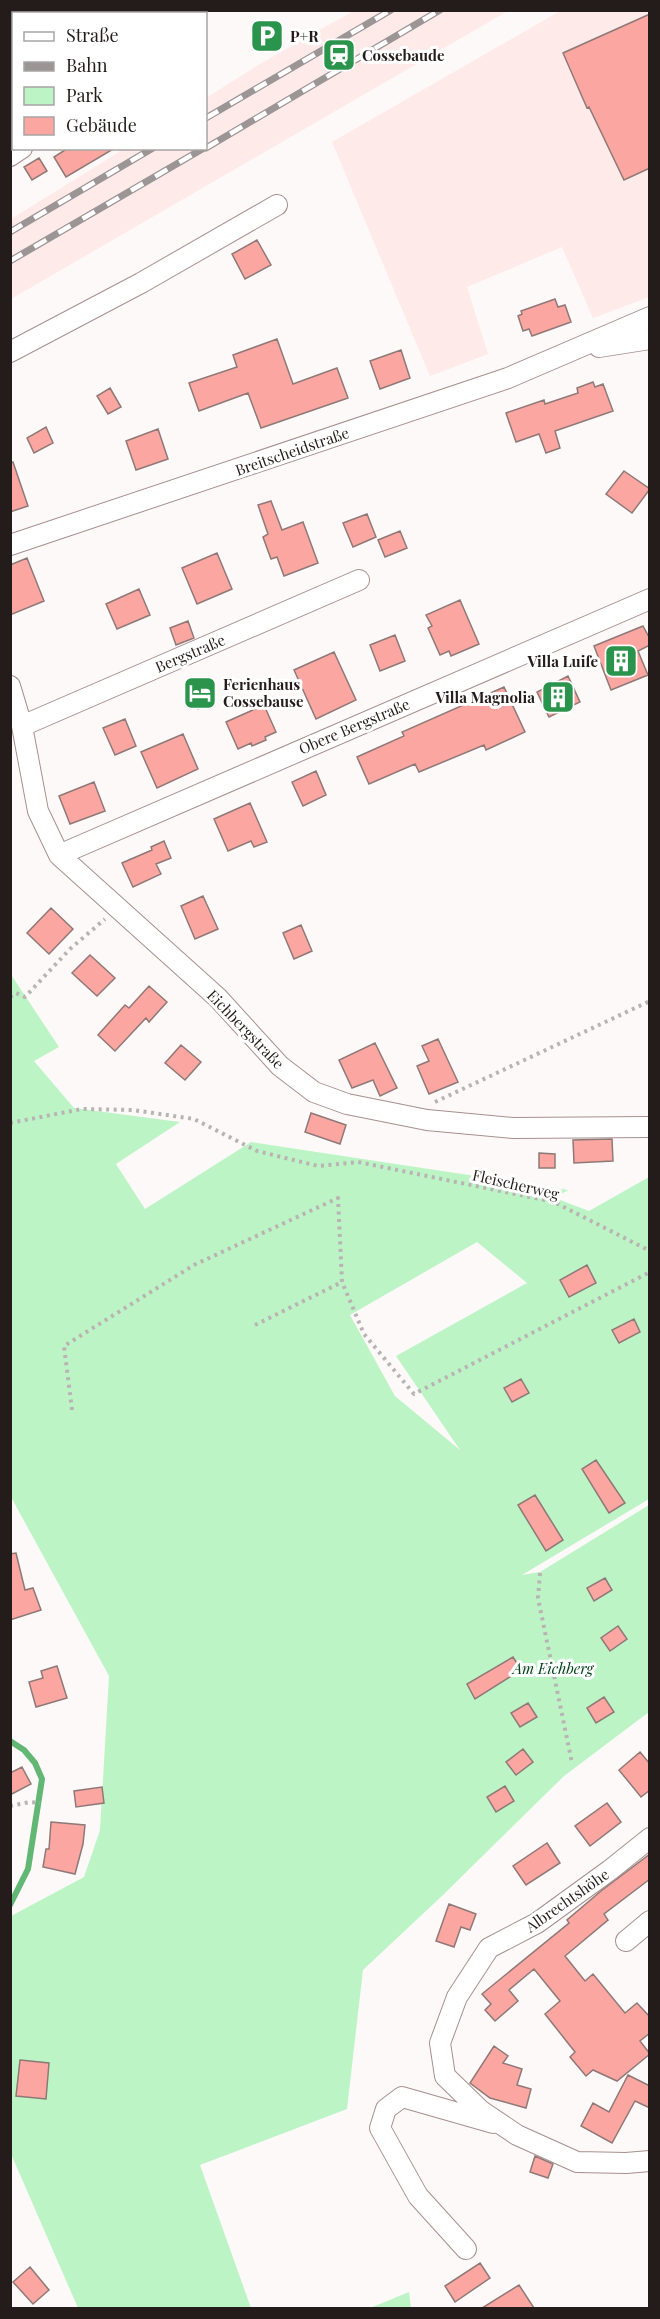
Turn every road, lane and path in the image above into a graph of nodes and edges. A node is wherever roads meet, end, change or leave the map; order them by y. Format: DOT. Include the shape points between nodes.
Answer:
graph roads {
  1 [pos="194,10"];
  2 [pos="187,12"];
  3 [pos="278,205"];
  4 [pos="650,317"];
  5 [pos="650,339"];
  6 [pos="10,352"];
  7 [pos="572,352"];
  8 [pos="10,546"];
  9 [pos="359,580"];
  10 [pos="650,598"];
  11 [pos="10,686"];
  12 [pos="22,726"];
  13 [pos="59,855"];
  14 [pos="118,908"];
  15 [pos="10,997"];
  16 [pos="650,1001"];
  17 [pos="417,1118"];
  18 [pos="10,1123"];
  19 [pos="650,1127"];
  20 [pos="650,1251"];
  21 [pos="650,1272"];
  22 [pos="342,1282"];
  23 [pos="255,1325"];
  24 [pos="72,1410"];
  25 [pos="540,1572"];
  26 [pos="572,1763"];
  27 [pos="40,1803"];
  28 [pos="10,1806"];
  29 [pos="650,1838"];
  30 [pos="650,1921"];
  31 [pos="626,1941"];
  32 [pos="504,2126"];
  33 [pos="650,2161"];
  34 [pos="466,2249"];
  1 -- 2 [label="street"];
  3 -- 6 [label="street"];
  4 -- 7 [label="street, Breitscheidstraße"];
  5 -- 7 [label="street, Breitscheidstraße"];
  7 -- 8 [label="street, Breitscheidstraße" via="496,382"];
  9 -- 12 [label="street, Bergstraße"];
  10 -- 13 [label="street, Obere Bergstraße"];
  11 -- 12 [label="street, Eichbergstraße"];
  12 -- 13 [label="street, Eichbergstraße" via="38,810"];
  13 -- 14 [label="street, Eichbergstraße"];
  14 -- 15 [label="path" via="70,949 25,997 16,993"];
  14 -- 17 [label="street, Eichbergstraße" via="218,998 280,1066 314,1092 347,1104"];
  16 -- 17 [label="path" via="428,1106"];
  17 -- 19 [label="street, Eichbergstraße" via="513,1128"];
  18 -- 20 [label="path, Fleischerweg" via="82,1109 133,1110 194,1119 257,1151 318,1166 358,1162 554,1202"];
  21 -- 22 [label="path" via="414,1394 364,1334"];
  22 -- 23 [label="path"];
  22 -- 24 [label="path" via="338,1198 194,1265 64,1346"];
  25 -- 26 [label="path" via="538,1598"];
  27 -- 28 [label="path"];
  29 -- 32 [label="street, Albrechtshöhe" via="537,1923 489,1948 457,1997 440,2043 445,2076 480,2110"];
  30 -- 31 [label="street"];
  32 -- 33 [label="street, Albrechtshöhe" via="578,2162"];
  32 -- 34 [label="street" via="402,2097 386,2109 380,2128 418,2196"];
}
